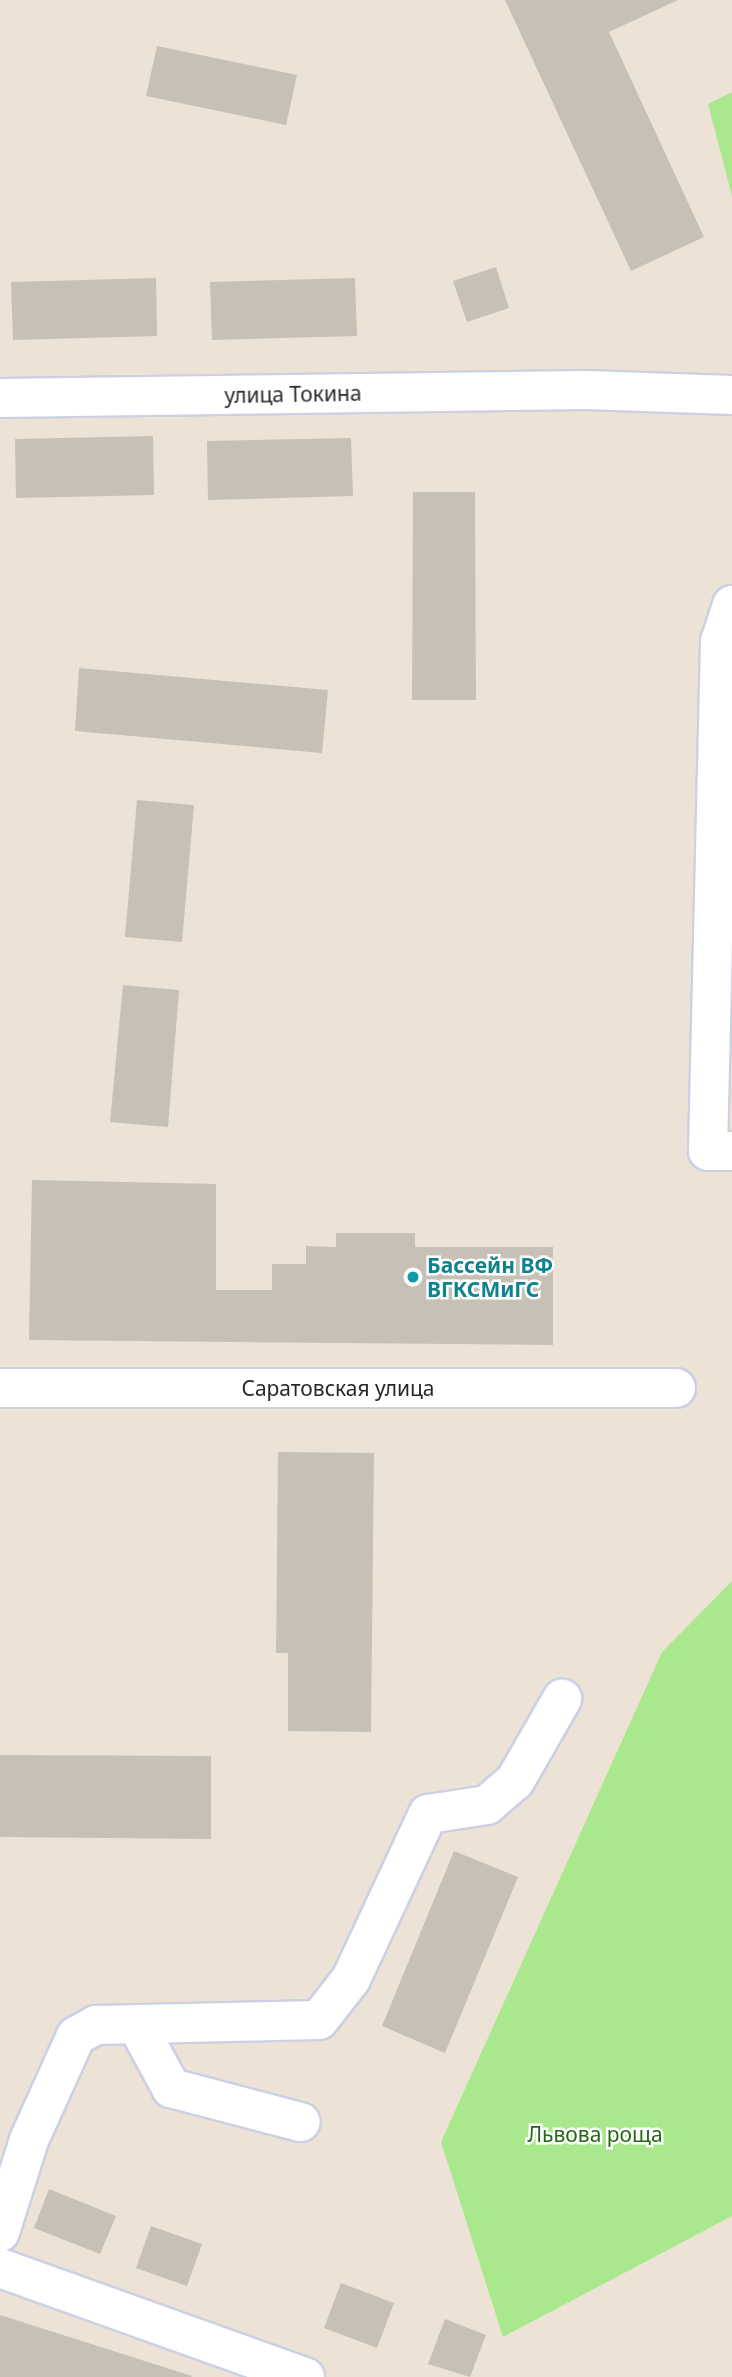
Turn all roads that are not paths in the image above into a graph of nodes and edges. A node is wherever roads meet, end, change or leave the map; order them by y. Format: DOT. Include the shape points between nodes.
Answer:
graph roads {
  1 [pos="732,395"];
  2 [pos="0,398"];
  3 [pos="732,605"];
  4 [pos="732,1151"];
  5 [pos="0,1388"];
  6 [pos="676,1388"];
  7 [pos="562,1699"];
  8 [pos="137,2025"];
  9 [pos="301,2122"];
  10 [pos="0,2232"];
  11 [pos="0,2268"];
  12 [pos="305,2377"];
  1 -- 2 [label="street, улица Токина" via="586,390"];
  3 -- 4 [label="street" via="720,641 708,1151"];
  5 -- 6 [label="street, Саратовская улица"];
  7 -- 8 [label="street" via="515,1781 497,1797 487,1805 428,1814 351,1979 319,2020"];
  8 -- 9 [label="street" via="171,2088"];
  8 -- 10 [label="street" via="96,2025 76,2036 29,2140"];
  11 -- 12 [label="street"];
}
